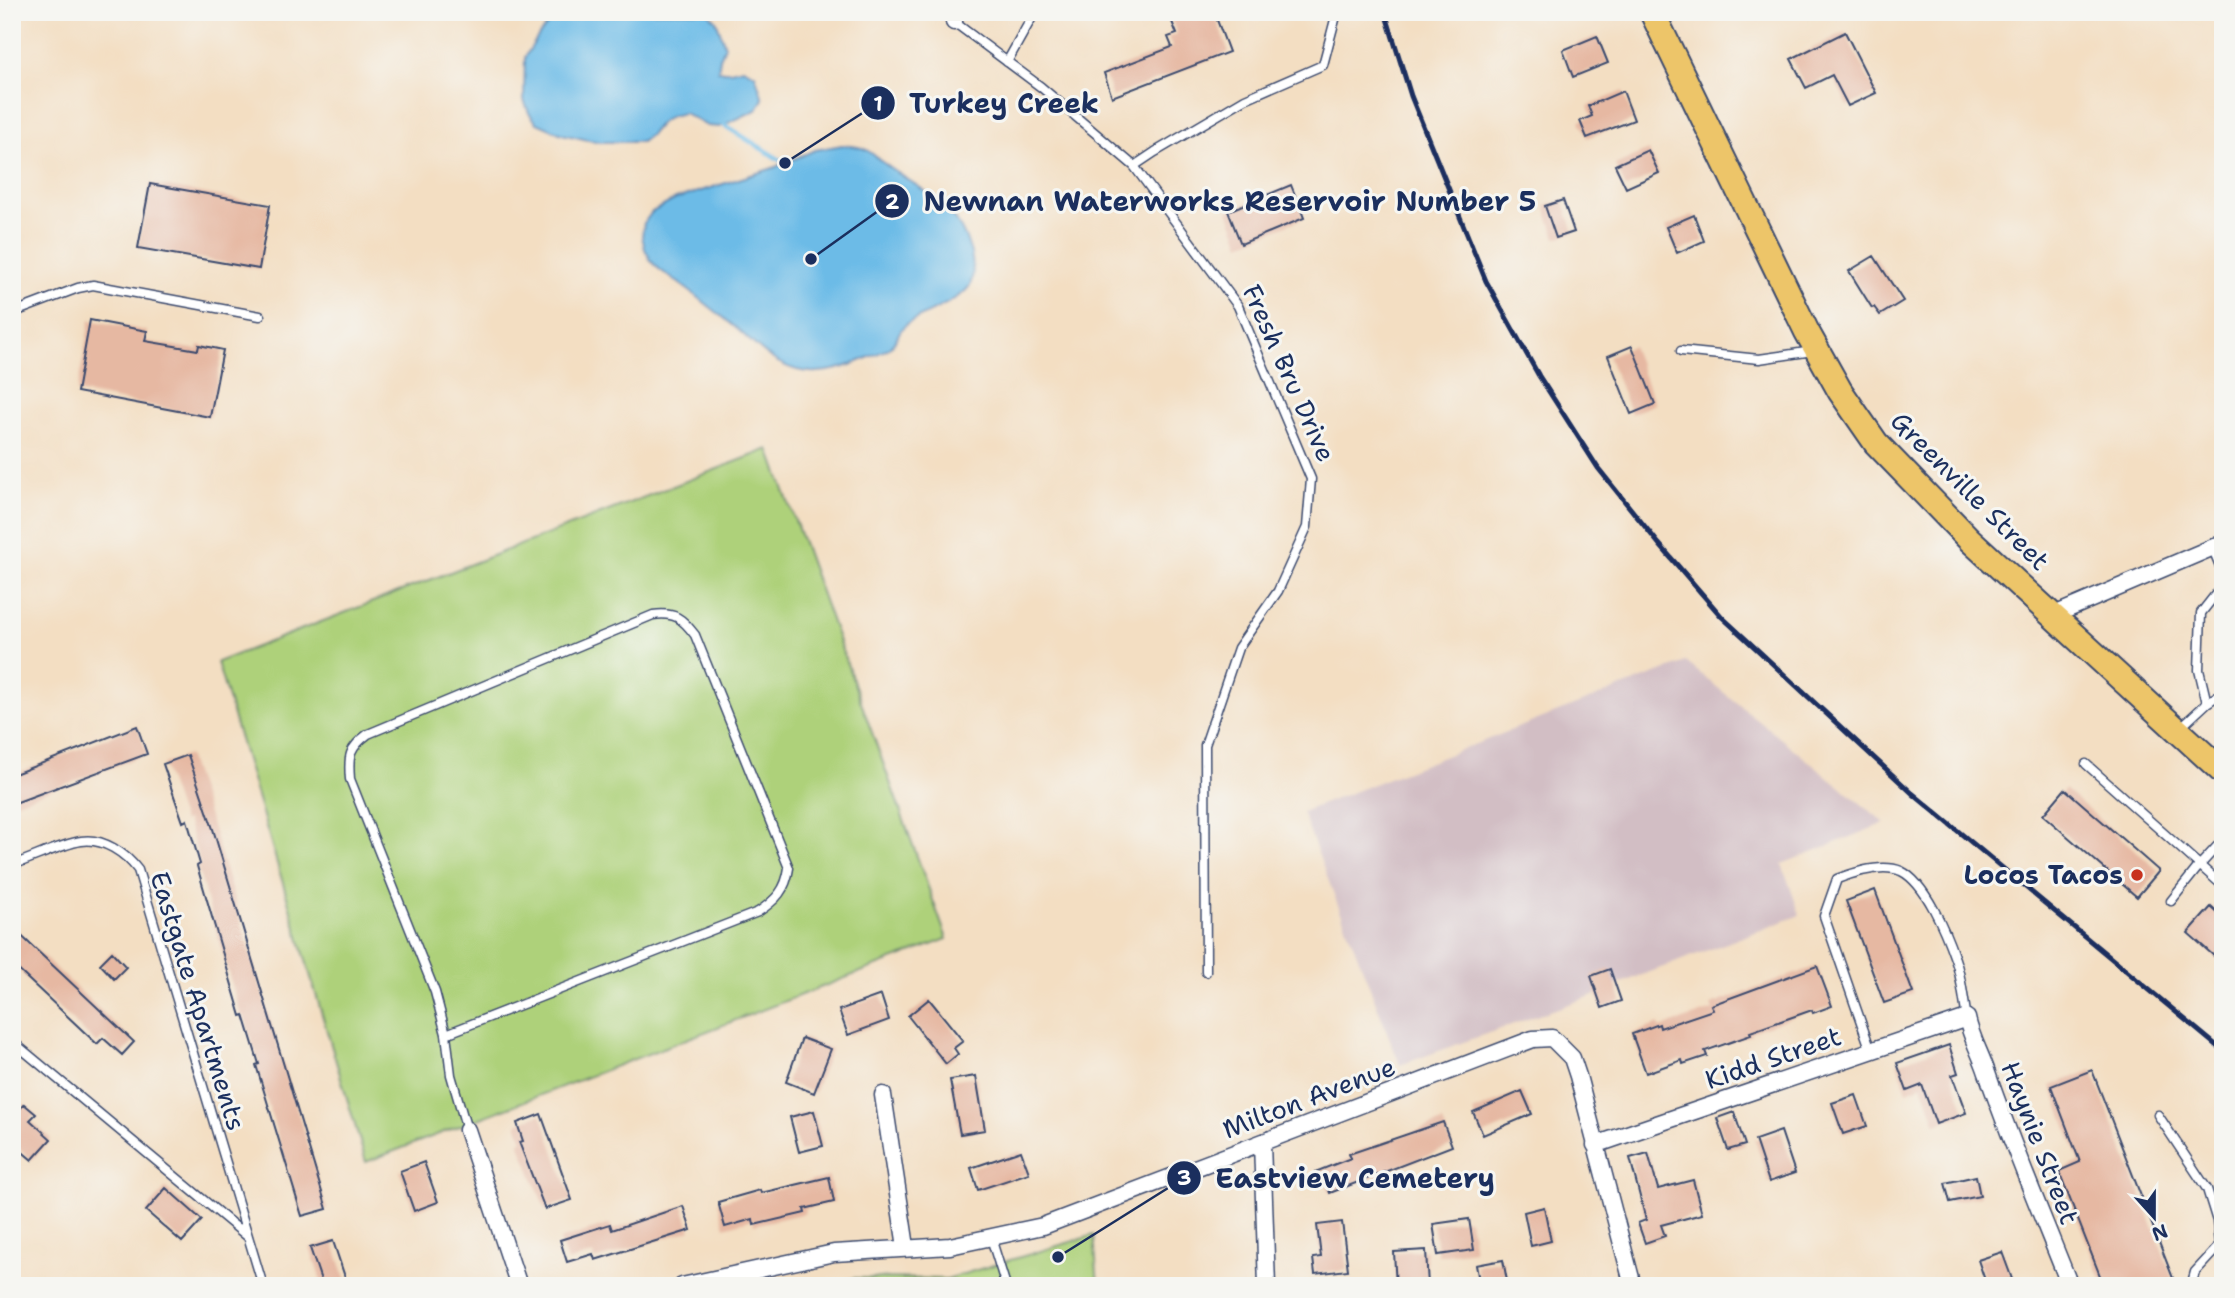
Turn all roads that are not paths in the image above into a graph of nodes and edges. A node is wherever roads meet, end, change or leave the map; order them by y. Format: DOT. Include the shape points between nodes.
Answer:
graph roads {
  1 [pos="1035,12"];
  2 [pos="1337,12"];
  3 [pos="1651,12"];
  4 [pos="954,17"];
  5 [pos="1007,62"];
  6 [pos="1134,166"];
  7 [pos="12,313"];
  8 [pos="260,316"];
  9 [pos="1817,350"];
  10 [pos="1681,351"];
  11 [pos="2218,545"];
  12 [pos="2223,573"];
  13 [pos="2223,585"];
  14 [pos="2054,615"];
  15 [pos="2223,692"];
  16 [pos="2207,703"];
  17 [pos="2178,730"];
  18 [pos="2086,764"];
  19 [pos="2221,776"];
  20 [pos="2223,831"];
  21 [pos="2221,841"];
  22 [pos="12,865"];
  23 [pos="2199,866"];
  24 [pos="2223,886"];
  25 [pos="2171,901"];
  26 [pos="1206,972"];
  27 [pos="1967,1018"];
  28 [pos="446,1034"];
  29 [pos="12,1041"];
  30 [pos="1871,1051"];
  31 [pos="883,1095"];
  32 [pos="2158,1115"];
  33 [pos="467,1130"];
  34 [pos="1262,1143"];
  35 [pos="1595,1145"];
  36 [pos="248,1237"];
  37 [pos="991,1238"];
  38 [pos="906,1247"];
  39 [pos="263,1286"];
  40 [pos="519,1286"];
  41 [pos="682,1286"];
  42 [pos="1006,1286"];
  43 [pos="1267,1286"];
  44 [pos="1633,1286"];
  45 [pos="2070,1286"];
  46 [pos="2191,1286"];
  1 -- 5 [label="lane"];
  2 -- 6 [label="lane" via="1323,65 1245,99"];
  3 -- 9 [label="main road, Greenville Street"];
  4 -- 5 [label="lane, Fresh Bru Drive"];
  5 -- 6 [label="lane, Fresh Bru Drive"];
  6 -- 26 [label="lane, Fresh Bru Drive" via="1238,306 1311,479 1307,527 1278,590 1238,648 1205,745"];
  7 -- 8 [label="lane" via="93,285"];
  9 -- 10 [label="lane" via="1759,359"];
  9 -- 14 [label="main road, Greenville Street" via="1876,443 1969,539"];
  11 -- 12 [label="lane"];
  11 -- 14 [label="street"];
  13 -- 16 [label="lane" via="2201,613 2199,670"];
  14 -- 17 [label="main road, Greenville Street"];
  15 -- 16 [label="lane"];
  16 -- 17 [label="lane"];
  17 -- 19 [label="main road, Greenville Street"];
  18 -- 23 [label="lane"];
  20 -- 21 [label="lane"];
  21 -- 23 [label="lane"];
  22 -- 36 [label="lane, Eastgate Apartments" via="81,841 95,841 121,852 138,870"];
  23 -- 24 [label="lane"];
  23 -- 25 [label="lane"];
  27 -- 30 [label="street, Kidd Street"];
  27 -- 30 [label="lane" via="1956,960 1929,900 1900,870 1866,868 1837,879 1824,916"];
  27 -- 45 [label="street, Haynie Street" via="1970,1036"];
  28 -- 28 [label="lane" via="435,992 350,779 348,759 355,743 653,615 669,613 695,635 789,868 788,881 778,899 758,912"];
  28 -- 33 [label="lane" via="451,1075"];
  29 -- 36 [label="lane"];
  30 -- 35 [label="street, Kidd Street"];
  31 -- 38 [label="street"];
  32 -- 46 [label="lane" via="2207,1189 2217,1221 2219,1246 2195,1272"];
  33 -- 40 [label="street"];
  34 -- 35 [label="street, Milton Avenue" via="1533,1039 1552,1038 1572,1058"];
  34 -- 37 [label="street, Milton Avenue" via="1043,1226"];
  34 -- 43 [label="street"];
  35 -- 44 [label="street, Milton Avenue"];
  36 -- 39 [label="lane, Eastgate Apartments"];
  37 -- 38 [label="street, Milton Avenue" via="950,1246"];
  37 -- 42 [label="lane"];
  38 -- 41 [label="street, Milton Avenue" via="834,1253"];
}
